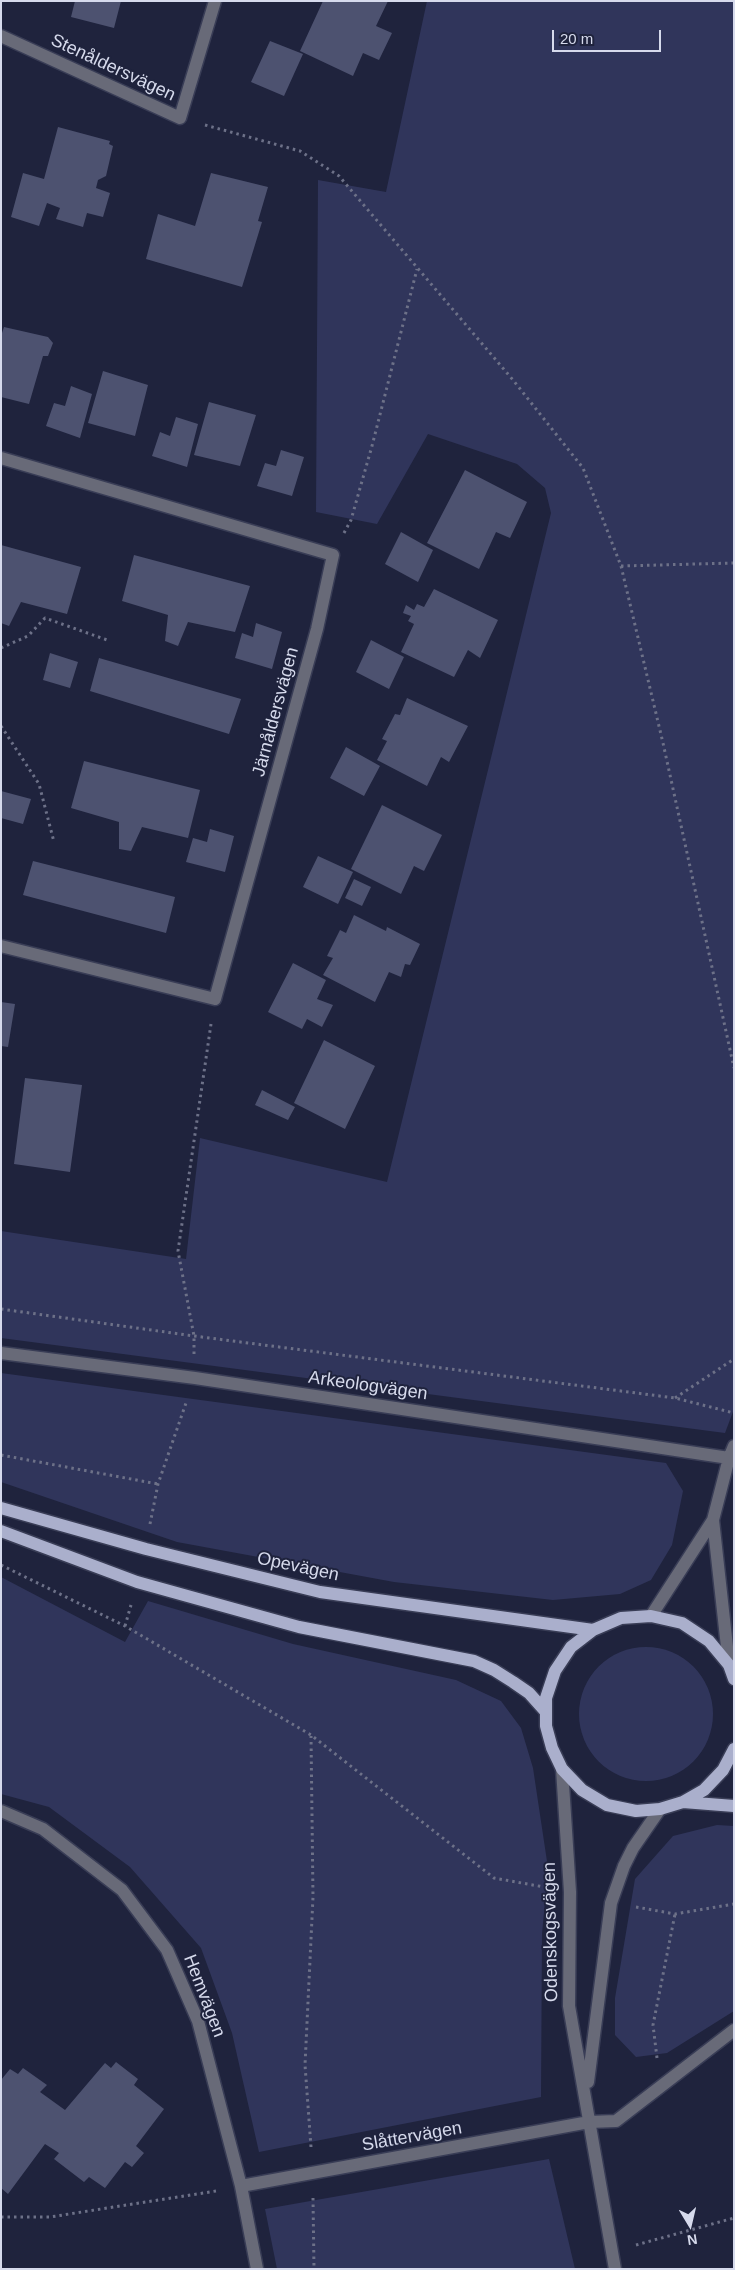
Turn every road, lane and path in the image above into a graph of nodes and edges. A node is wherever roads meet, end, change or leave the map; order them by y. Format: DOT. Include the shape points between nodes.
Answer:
graph roads {
  1 [pos="215,1"];
  2 [pos="1,36"];
  3 [pos="180,118"];
  4 [pos="417,269"];
  5 [pos="1,458"];
  6 [pos="334,555"];
  7 [pos="734,563"];
  8 [pos="621,566"];
  9 [pos="110,641"];
  10 [pos="1,648"];
  11 [pos="1,726"];
  12 [pos="54,842"];
  13 [pos="1,946"];
  14 [pos="215,999"];
  15 [pos="734,1068"];
  16 [pos="1,1309"];
  17 [pos="194,1336"];
  18 [pos="1,1354"];
  19 [pos="734,1359"];
  20 [pos="195,1378"];
  21 [pos="675,1398"];
  22 [pos="734,1414"];
  23 [pos="1,1455"];
  24 [pos="732,1455"];
  25 [pos="158,1484"];
  26 [pos="1,1508"];
  27 [pos="713,1520"];
  28 [pos="1,1531"];
  29 [pos="146,1549"];
  30 [pos="1,1565"];
  31 [pos="137,1582"];
  32 [pos="651,1616"];
  33 [pos="125,1626"];
  34 [pos="593,1630"];
  35 [pos="728,1665"];
  36 [pos="734,1679"];
  37 [pos="546,1712"];
  38 [pos="311,1735"];
  39 [pos="734,1749"];
  40 [pos="562,1769"];
  41 [pos="683,1802"];
  42 [pos="734,1806"];
  43 [pos="660,1809"];
  44 [pos="1,1811"];
  45 [pos="570,1892"];
  46 [pos="611,1903"];
  47 [pos="734,1904"];
  48 [pos="675,1914"];
  49 [pos="734,2030"];
  50 [pos="660,2088"];
  51 [pos="586,2094"];
  52 [pos="589,2122"];
  53 [pos="313,2173"];
  54 [pos="241,2186"];
  55 [pos="1,2217"];
  56 [pos="734,2218"];
  57 [pos="635,2245"];
  58 [pos="257,2269"];
  59 [pos="314,2269"];
  60 [pos="615,2269"];
  1 -- 3 [label="street, Stenåldersvägen"];
  2 -- 3 [label="street, Stenåldersvägen"];
  3 -- 4 [label="path" via="300,150 339,176"];
  4 -- 6 [label="path" via="351,520"];
  4 -- 8 [label="path" via="513,380 583,468"];
  5 -- 6 [label="street"];
  6 -- 14 [label="street, Järnåldersvägen" via="315,637"];
  7 -- 8 [label="path"];
  8 -- 15 [label="path"];
  9 -- 10 [label="path" via="45,618 28,636"];
  11 -- 12 [label="path" via="38,784"];
  13 -- 14 [label="street"];
  14 -- 17 [label="path" via="178,1251"];
  16 -- 17 [label="path"];
  17 -- 20 [label="path"];
  17 -- 21 [label="path"];
  18 -- 20 [label="street, Arkeologvägen"];
  19 -- 21 [label="path"];
  20 -- 24 [label="street, Arkeologvägen"];
  20 -- 25 [label="path"];
  21 -- 22 [label="path"];
  23 -- 25 [label="path"];
  24 -- 27 [label="street"];
  25 -- 29 [label="path"];
  26 -- 29 [label="main road, Opevägen"];
  27 -- 32 [label="street"];
  27 -- 35 [label="street"];
  28 -- 31 [label="main road"];
  29 -- 34 [label="main road, Opevägen" via="320,1592"];
  30 -- 33 [label="path"];
  31 -- 33 [label="path"];
  31 -- 37 [label="main road" via="299,1627 474,1661 529,1693"];
  32 -- 34 [label="main road" via="621,1618"];
  32 -- 35 [label="main road" via="682,1623 709,1641"];
  33 -- 38 [label="path"];
  34 -- 37 [label="main road" via="571,1647 555,1671 546,1698"];
  35 -- 36 [label="main road"];
  37 -- 40 [label="main road" via="552,1748"];
  38 -- 45 [label="path" via="494,1878"];
  38 -- 53 [label="path" via="313,1897 305,2065"];
  39 -- 41 [label="main road" via="723,1770 704,1790"];
  40 -- 43 [label="main road" via="582,1790 607,1805 636,1811"];
  40 -- 45 [label="street, Odenskogsvägen"];
  41 -- 42 [label="main road"];
  41 -- 43 [label="main road"];
  43 -- 46 [label="street, Odenskogsvägen" via="633,1848"];
  44 -- 54 [label="street, Hemvägen" via="43,1829 122,1890 167,1950 198,2021"];
  45 -- 51 [label="street, Odenskogsvägen" via="569,2006"];
  46 -- 48 [label="path"];
  46 -- 51 [label="street, Odenskogsvägen"];
  47 -- 48 [label="path"];
  48 -- 50 [label="path" via="653,2025"];
  49 -- 50 [label="street, Slåttervägen"];
  50 -- 52 [label="street, Slåttervägen" via="616,2121"];
  51 -- 52 [label="street, Odenskogsvägen"];
  52 -- 53 [label="street, Slåttervägen"];
  52 -- 60 [label="street, Odenskogsvägen"];
  53 -- 54 [label="street, Slåttervägen"];
  53 -- 59 [label="path"];
  54 -- 55 [label="path" via="50,2217"];
  54 -- 58 [label="street, Hemvägen"];
  56 -- 57 [label="path"];
}
